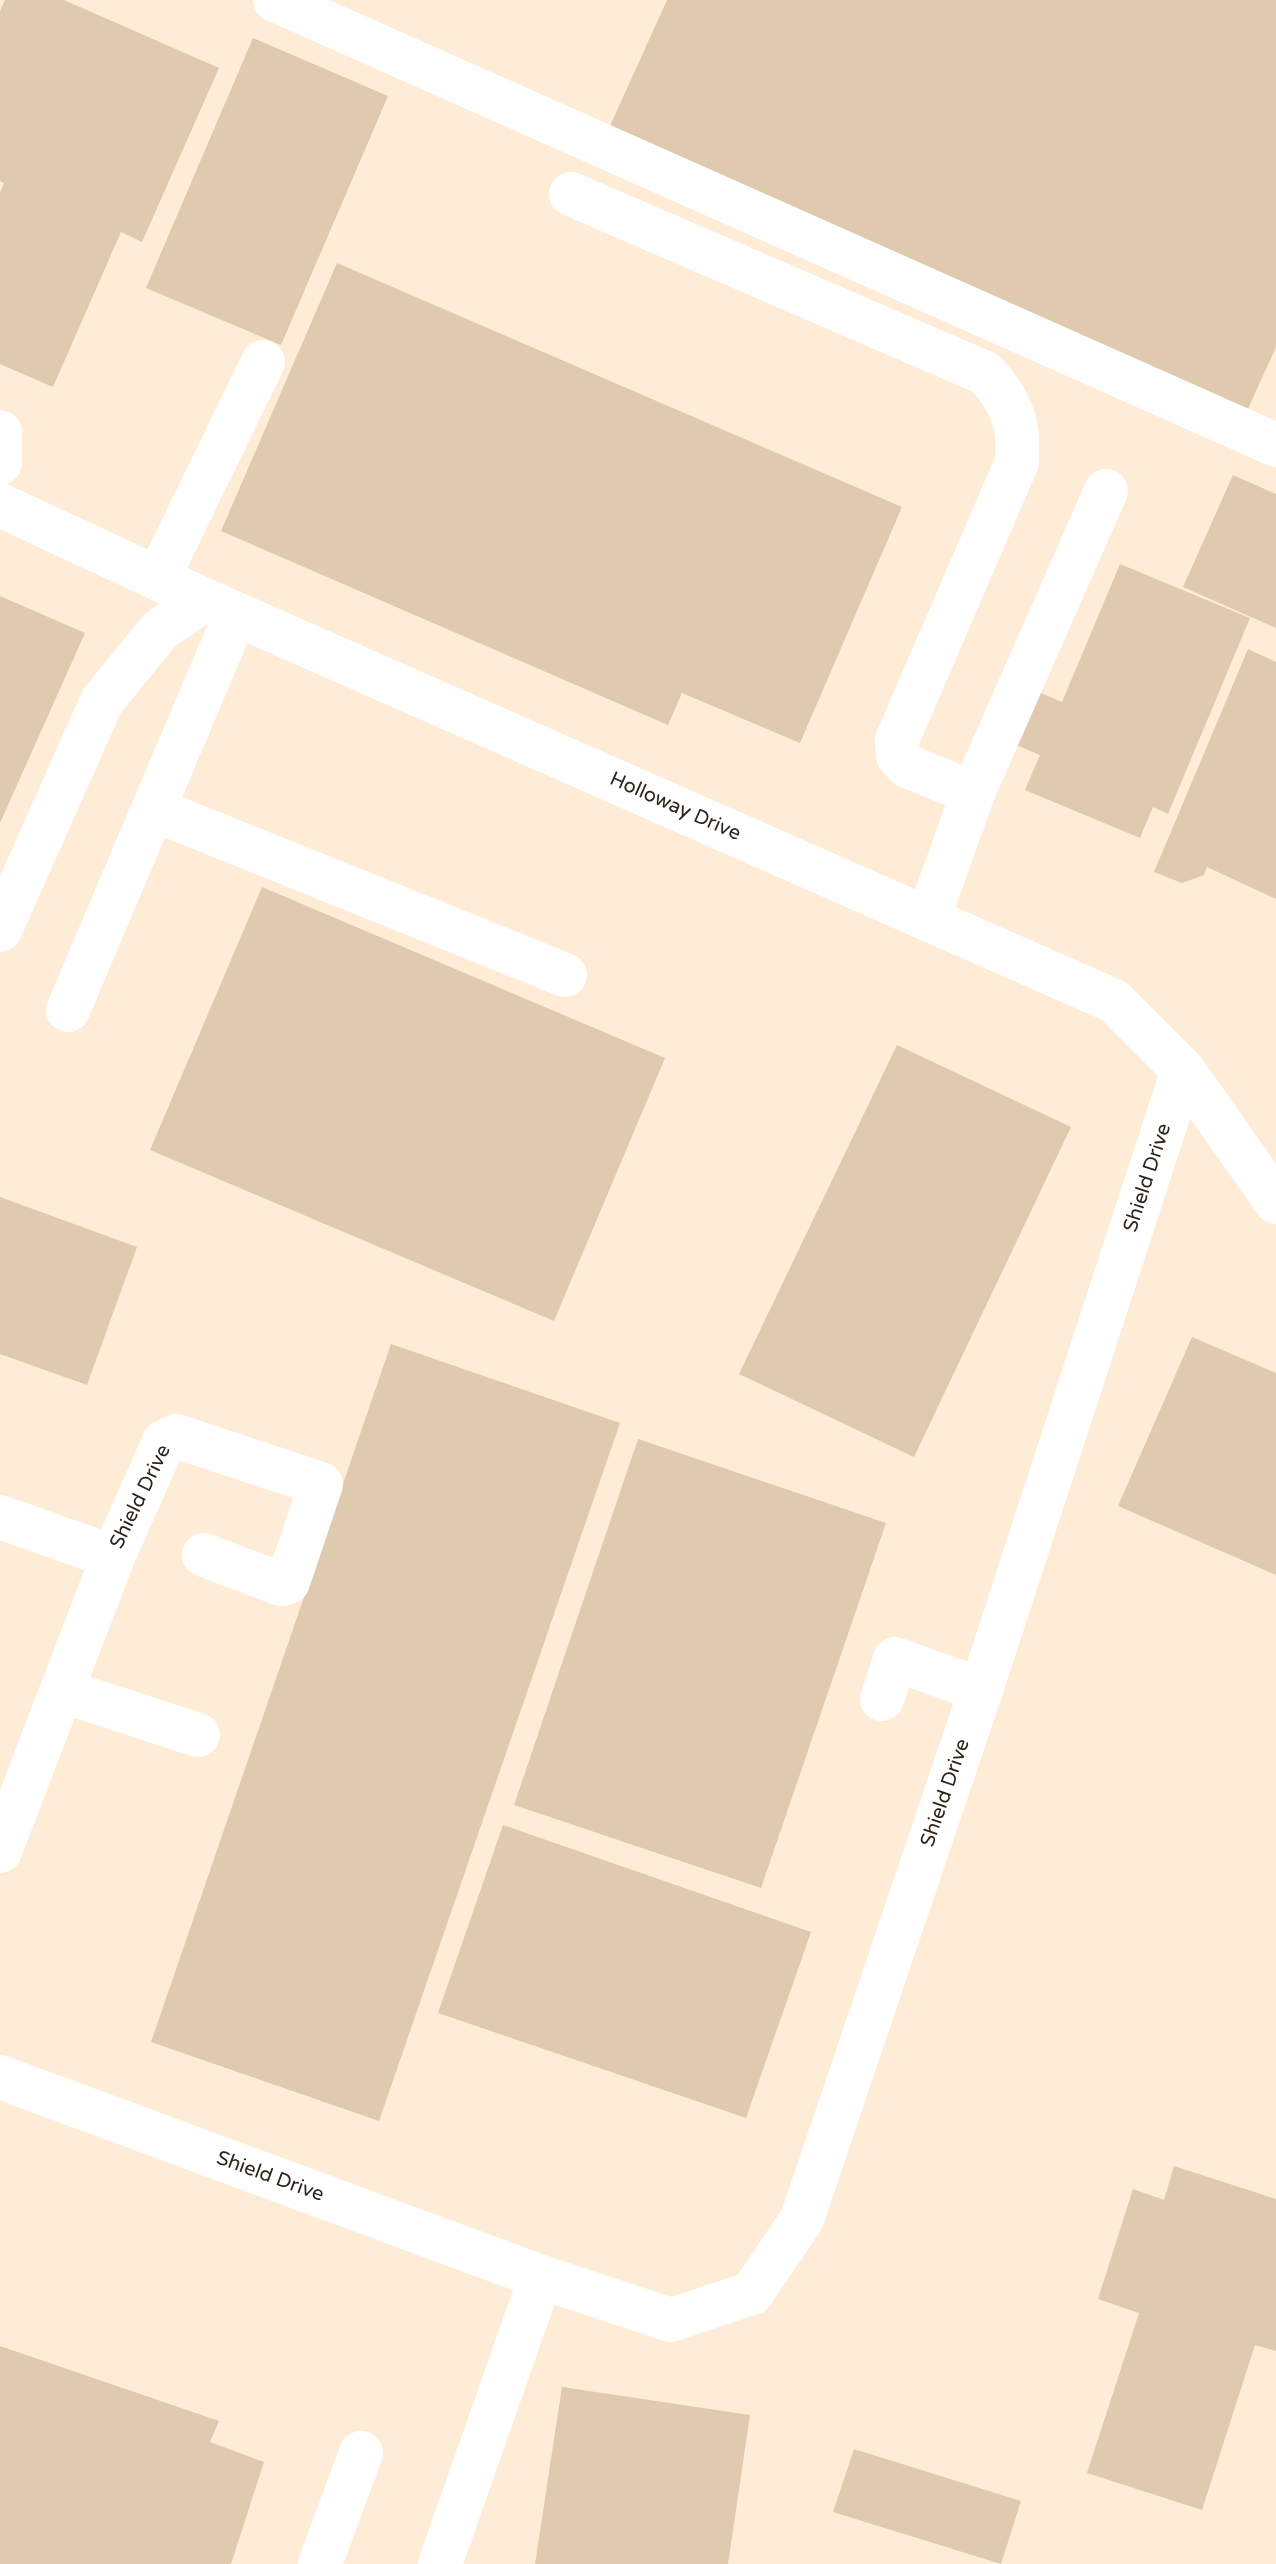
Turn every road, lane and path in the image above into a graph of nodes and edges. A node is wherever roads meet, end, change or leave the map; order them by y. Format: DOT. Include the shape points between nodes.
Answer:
graph roads {
  1 [pos="275,0"];
  2 [pos="571,194"];
  3 [pos="263,362"];
  4 [pos="0,432"];
  5 [pos="1276,445"];
  6 [pos="0,463"];
  7 [pos="1106,491"];
  8 [pos="0,505"];
  9 [pos="158,578"];
  10 [pos="220,607"];
  11 [pos="973,793"];
  12 [pos="153,809"];
  13 [pos="928,919"];
  14 [pos="0,930"];
  15 [pos="565,975"];
  16 [pos="68,1010"];
  17 [pos="1183,1070"];
  18 [pos="1276,1202"];
  19 [pos="0,1517"];
  20 [pos="204,1555"];
  21 [pos="113,1557"];
  22 [pos="981,1690"];
  23 [pos="63,1691"];
  24 [pos="882,1699"];
  25 [pos="198,1735"];
  26 [pos="0,1851"];
  27 [pos="0,2077"];
  28 [pos="541,2277"];
  29 [pos="361,2453"];
  30 [pos="320,2564"];
  31 [pos="440,2564"];
  1 -- 5 [label="street"];
  2 -- 11 [label="street" via="985,373 1005,394 1014,413 1017,462 897,740 898,756 907,766"];
  3 -- 9 [label="street"];
  4 -- 6 [label="street"];
  7 -- 11 [label="street"];
  8 -- 9 [label="street, Holloway Drive"];
  9 -- 10 [label="street, Holloway Drive"];
  10 -- 12 [label="street"];
  10 -- 13 [label="street, Holloway Drive"];
  10 -- 14 [label="street" via="160,630 102,701"];
  11 -- 13 [label="street"];
  12 -- 15 [label="street"];
  12 -- 16 [label="street"];
  13 -- 17 [label="street, Holloway Drive" via="1114,1001"];
  17 -- 18 [label="street, Holloway Drive"];
  17 -- 22 [label="street, Shield Drive"];
  19 -- 21 [label="street, Shield Drive"];
  20 -- 21 [label="street, Shield Drive" via="281,1584 288,1582 321,1484 170,1437"];
  21 -- 23 [label="street, Shield Drive"];
  22 -- 24 [label="street" via="895,1659"];
  22 -- 28 [label="street, Shield Drive" via="802,2219 752,2293 671,2320"];
  23 -- 25 [label="street"];
  23 -- 26 [label="street, Shield Drive"];
  27 -- 28 [label="street, Shield Drive"];
  28 -- 31 [label="street"];
  29 -- 30 [label="street"];
}
